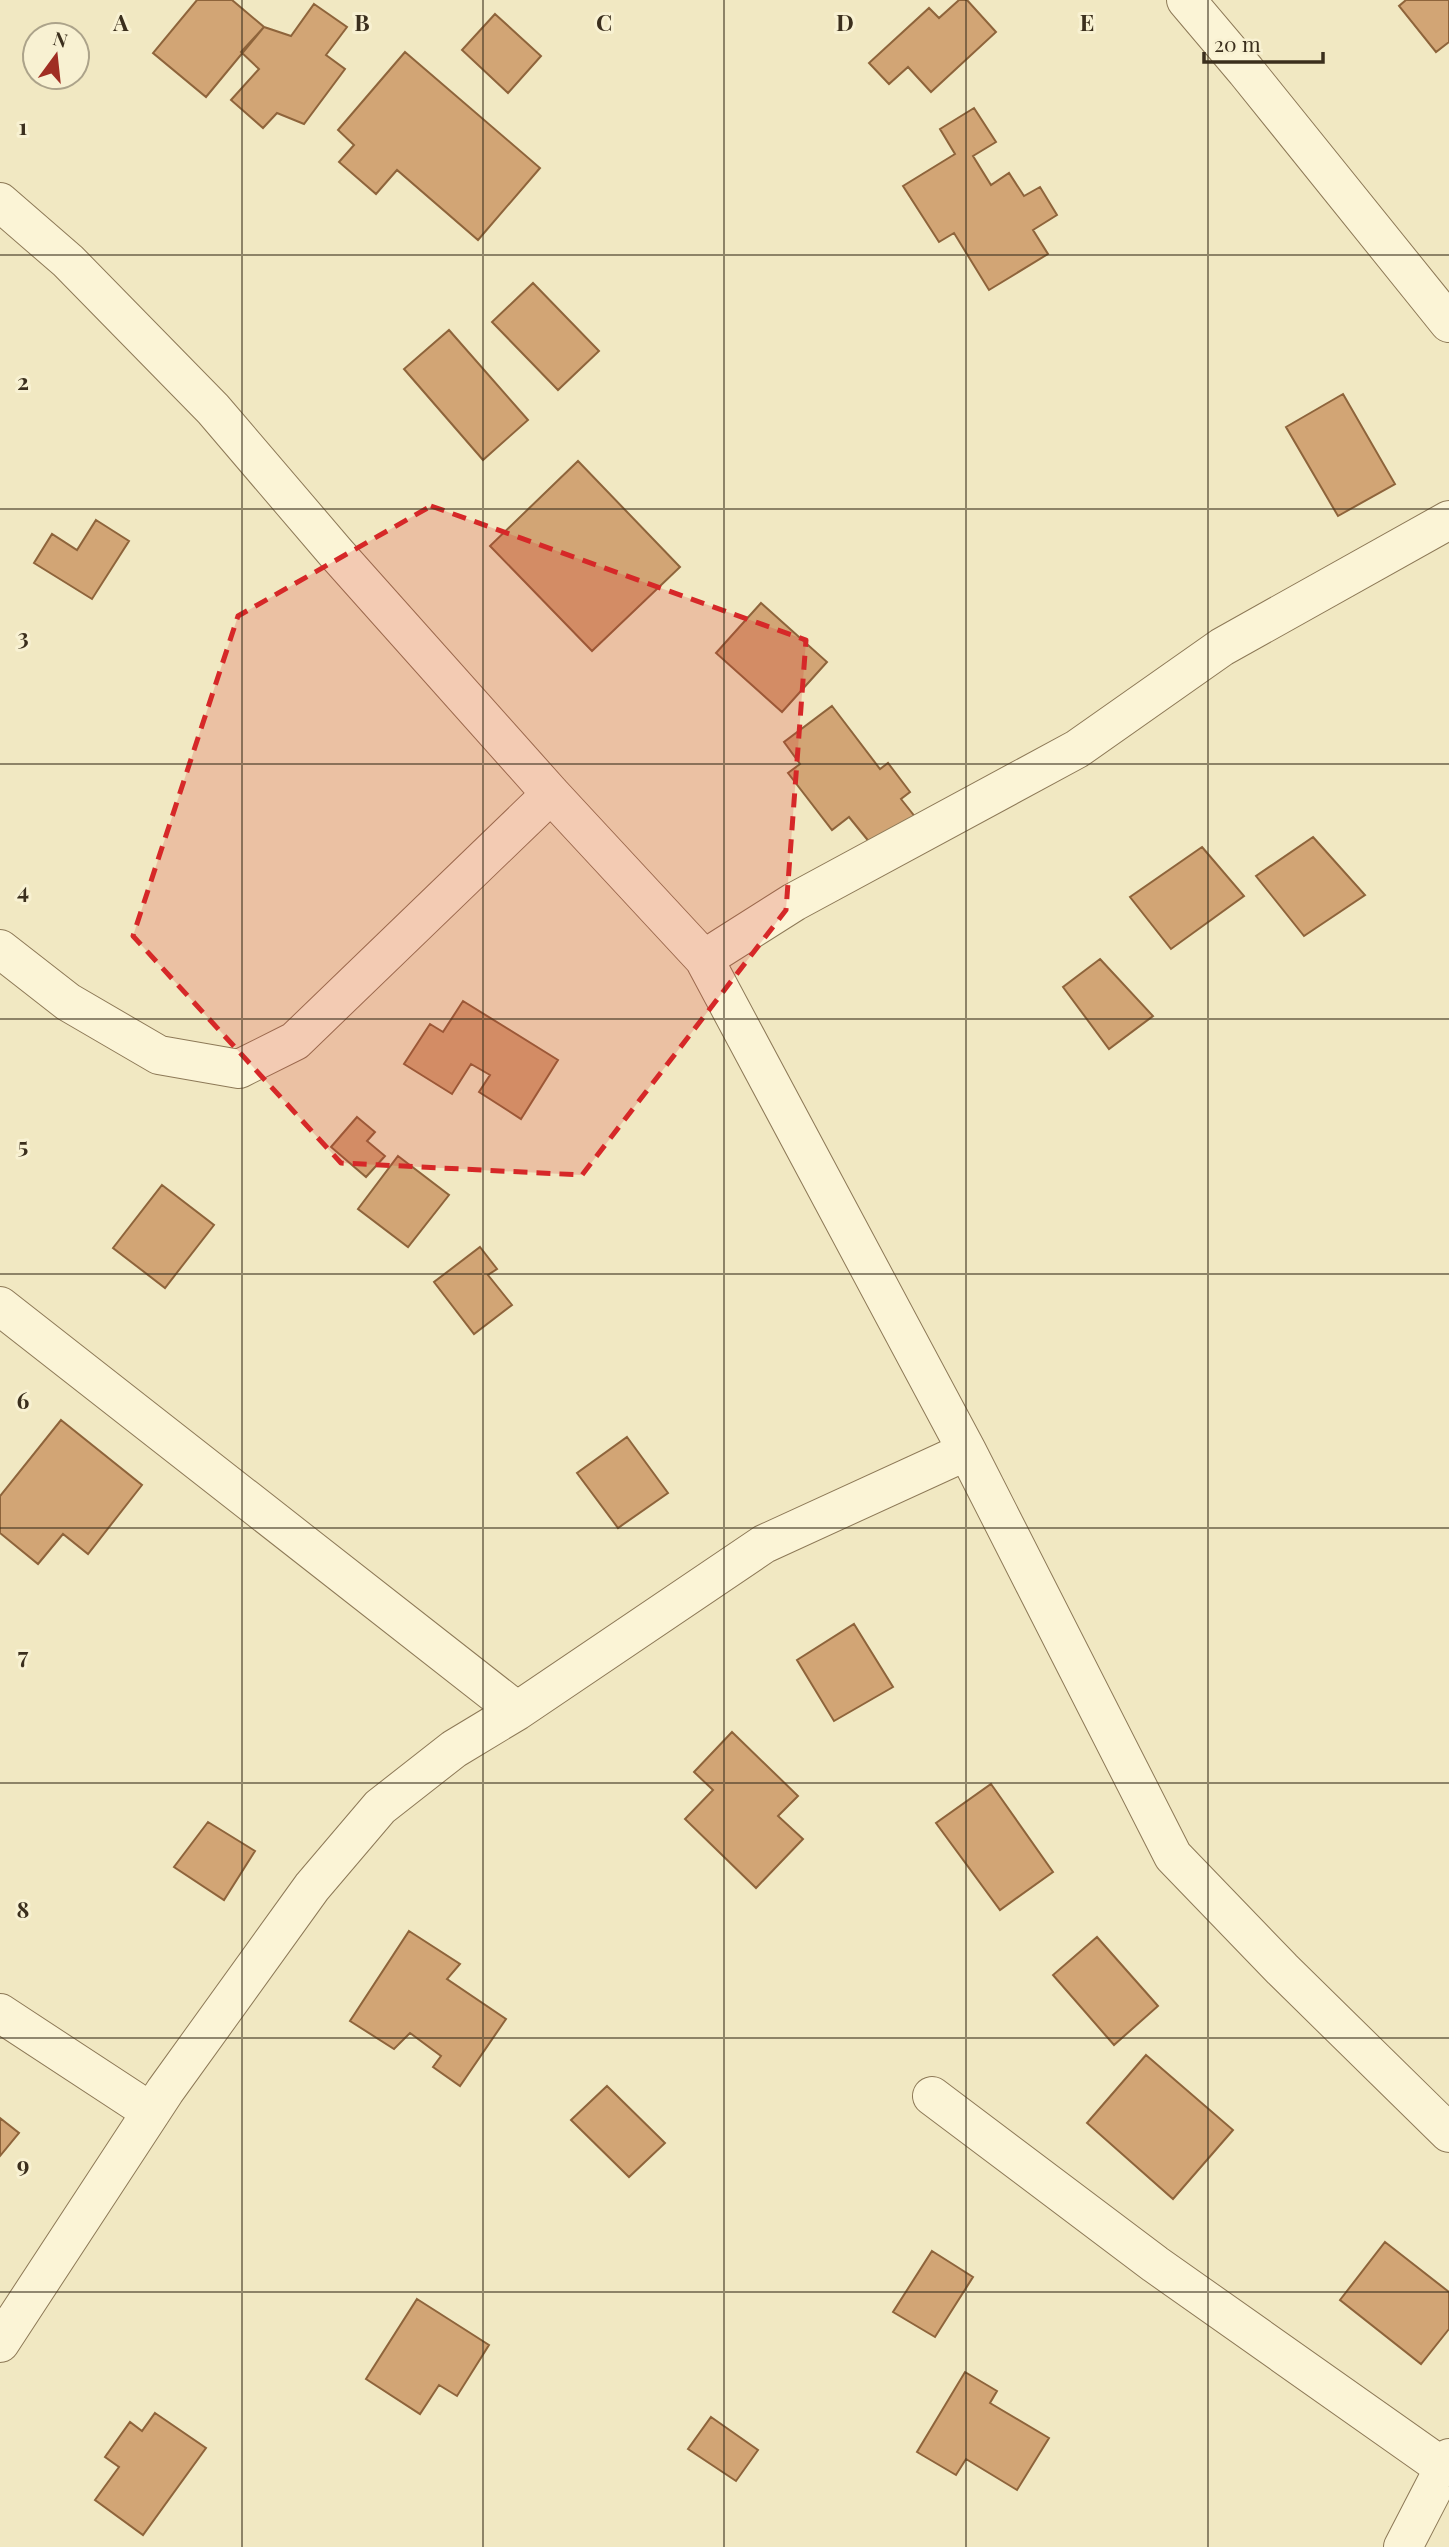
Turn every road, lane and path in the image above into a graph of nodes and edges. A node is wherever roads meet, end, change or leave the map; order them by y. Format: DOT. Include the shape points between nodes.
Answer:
graph roads {
  1 [pos="1186,0"];
  2 [pos="0,201"];
  3 [pos="1449,323"];
  4 [pos="1449,520"];
  5 [pos="551,794"];
  6 [pos="0,949"];
  7 [pos="704,959"];
  8 [pos="0,1306"];
  9 [pos="967,1451"];
  10 [pos="517,1711"];
  11 [pos="0,2013"];
  12 [pos="932,2096"];
  13 [pos="150,2112"];
  14 [pos="1449,2133"];
  15 [pos="0,2343"];
  16 [pos="1446,2463"];
  17 [pos="1403,2547"];
  1 -- 3 [label="street"];
  2 -- 5 [label="street" via="68,261 213,409"];
  4 -- 7 [label="street" via="1222,647 1077,749 794,902"];
  5 -- 6 [label="street" via="295,1041 239,1069 159,1055 68,1002"];
  5 -- 7 [label="street"];
  7 -- 9 [label="street"];
  8 -- 10 [label="street"];
  9 -- 10 [label="street" via="764,1544"];
  9 -- 14 [label="street" via="1173,1856"];
  10 -- 13 [label="street" via="454,1749 380,1807 312,1887"];
  11 -- 13 [label="street"];
  12 -- 16 [label="street" via="1155,2264"];
  13 -- 15 [label="street"];
  16 -- 17 [label="street"];
}
